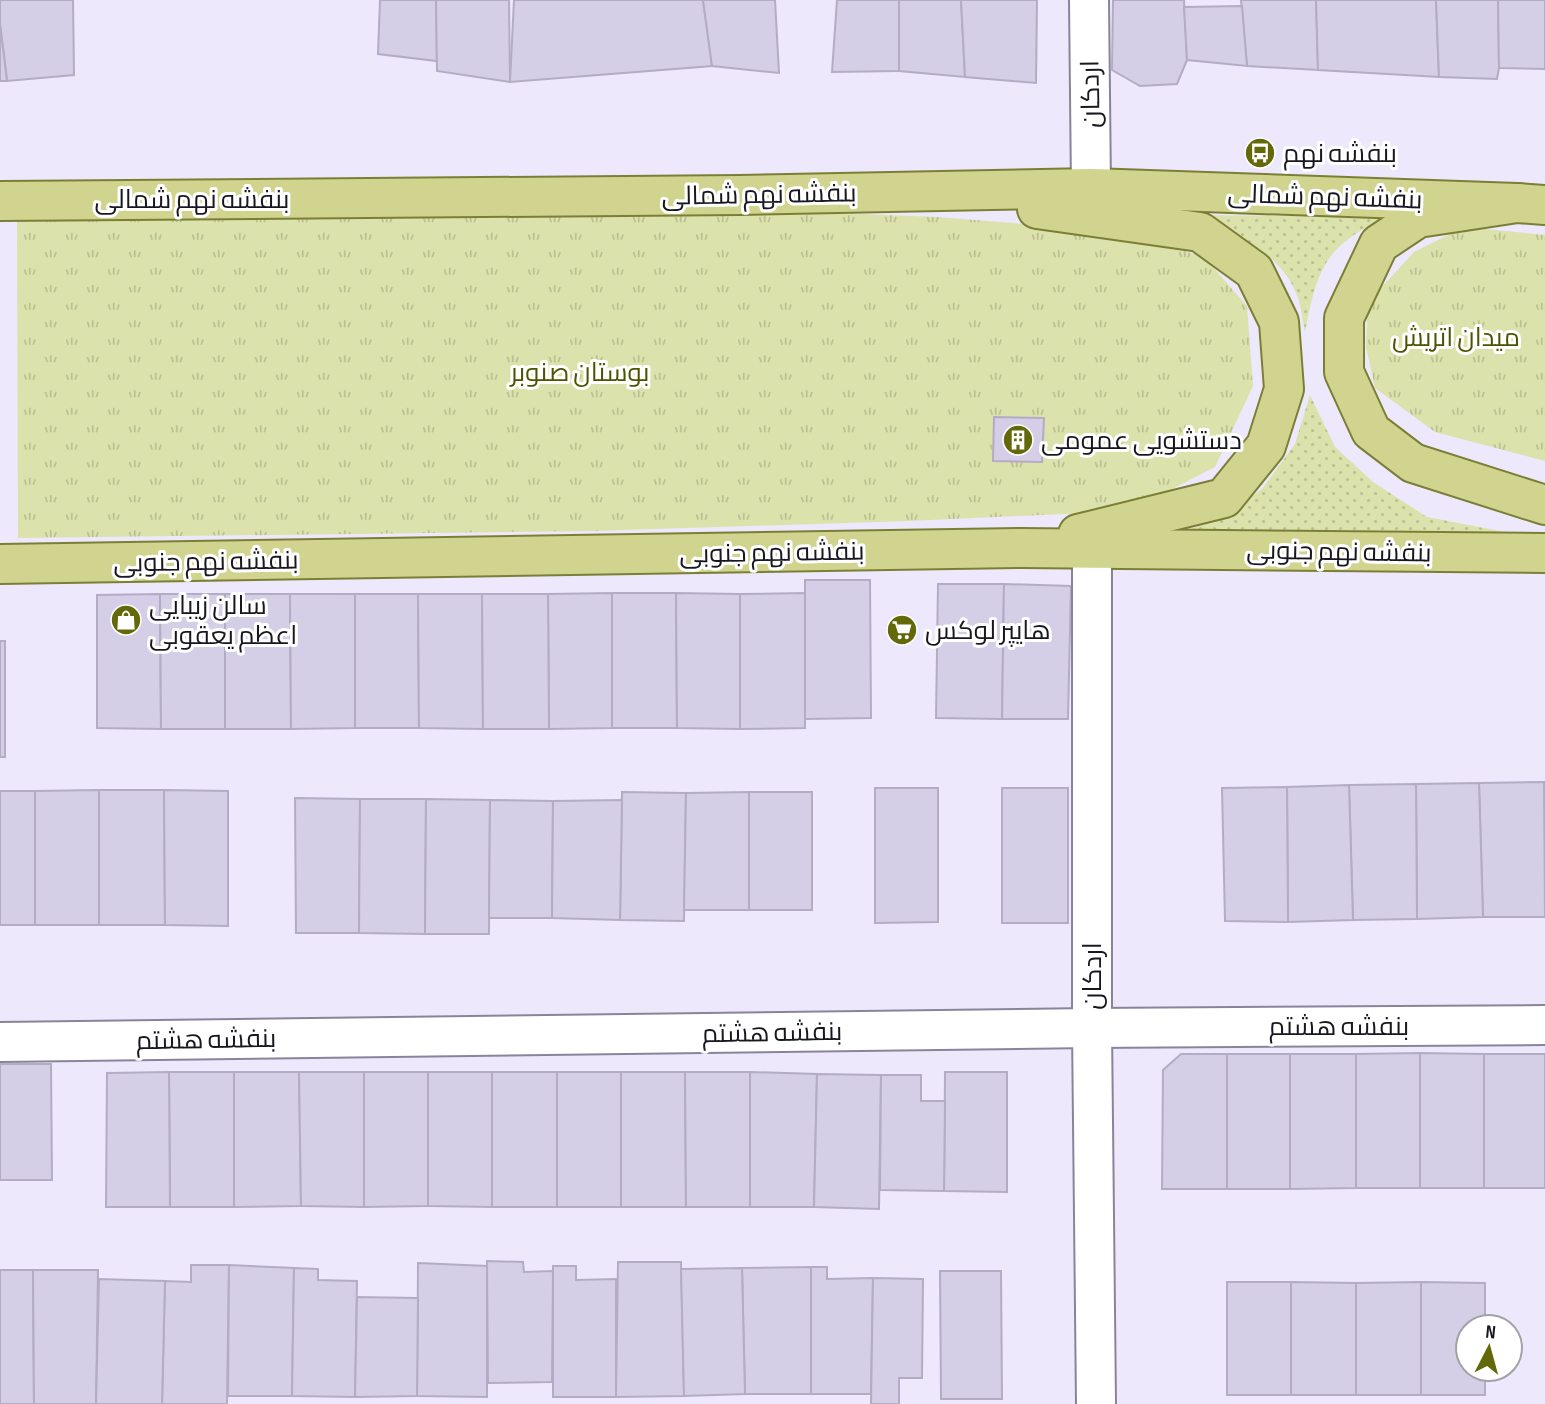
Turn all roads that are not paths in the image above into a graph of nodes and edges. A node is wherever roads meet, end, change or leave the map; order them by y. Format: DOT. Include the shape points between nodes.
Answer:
graph roads {
  1 [pos="1089,0"];
  2 [pos="1091,188"];
  3 [pos="740,195"];
  4 [pos="0,201"];
  5 [pos="1531,204"];
  6 [pos="1545,505"];
  7 [pos="1021,548"];
  8 [pos="1091,548"];
  9 [pos="1545,553"];
  10 [pos="0,564"];
  11 [pos="1545,1025"];
  12 [pos="1092,1028"];
  13 [pos="0,1042"];
  14 [pos="1096,1404"];
  1 -- 2 [label="street, اردکان"];
  2 -- 3 [label="main road, بنفشه نهم شمالی"];
  2 -- 5 [label="main road, بنفشه نهم شمالی"];
  3 -- 4 [label="main road, بنفشه نهم شمالی"];
  3 -- 7 [label="main road" via="1024,208 1114,219 1200,232 1254,271 1279,323 1284,389 1266,446 1224,498"];
  5 -- 6 [label="main road" via="1418,218 1379,244 1344,318 1344,372 1371,431 1413,463"];
  7 -- 8 [label="main road, بنفشه نهم جنوبی"];
  7 -- 10 [label="main road, بنفشه نهم جنوبی"];
  8 -- 9 [label="main road, بنفشه نهم جنوبی"];
  8 -- 12 [label="street, اردکان"];
  11 -- 12 [label="street, بنفشه هشتم"];
  12 -- 13 [label="street, بنفشه هشتم"];
  12 -- 14 [label="street, اردکان"];
}
